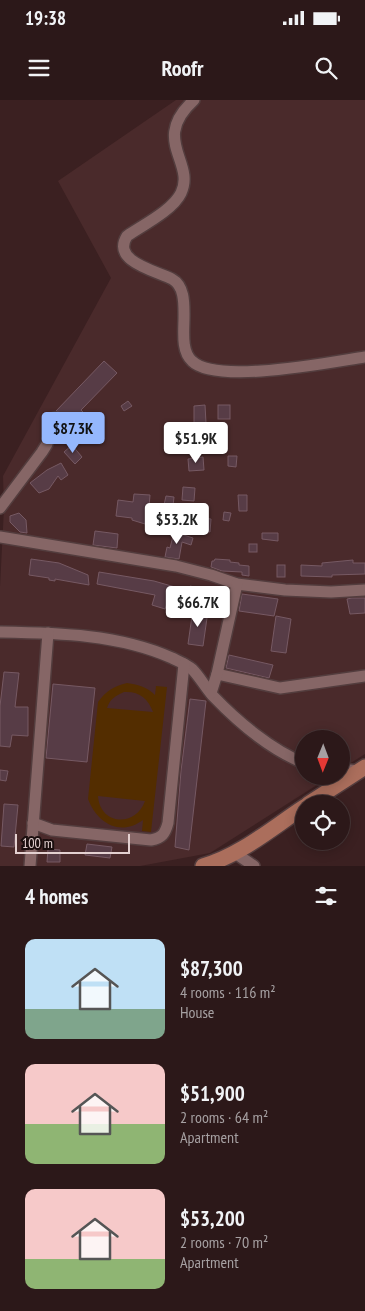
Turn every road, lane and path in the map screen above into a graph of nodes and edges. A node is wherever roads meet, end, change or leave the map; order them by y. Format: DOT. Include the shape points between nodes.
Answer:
graph roads {
  1 [pos="194,100"];
  2 [pos="365,357"];
  3 [pos="55,418"];
  4 [pos="0,508"];
  5 [pos="0,537"];
  6 [pos="236,584"];
  7 [pos="365,590"];
  8 [pos="0,632"];
  9 [pos="48,633"];
  10 [pos="184,664"];
  11 [pos="217,674"];
  12 [pos="365,676"];
  13 [pos="211,693"];
  14 [pos="295,759"];
  15 [pos="362,769"];
  16 [pos="322,795"];
  17 [pos="295,813"];
  18 [pos="33,823"];
  19 [pos="235,853"];
  20 [pos="30,866"];
  21 [pos="203,866"];
  22 [pos="254,866"];
  1 -- 2 [label="street" via="184,109 174,132 183,177 181,192 174,203 127,236 124,242 126,255 133,262 174,280 182,291 185,350 191,361 215,371 246,372"];
  3 -- 4 [label="street" via="47,444"];
  5 -- 6 [label="street" via="176,566"];
  6 -- 7 [label="street" via="285,590"];
  6 -- 11 [label="street"];
  8 -- 9 [label="street"];
  9 -- 10 [label="street" via="137,646"];
  9 -- 18 [label="street"];
  10 -- 13 [label="street"];
  10 -- 18 [label="street" via="165,833 151,840 52,830"];
  11 -- 12 [label="street" via="280,688"];
  11 -- 13 [label="street"];
  13 -- 14 [label="street" via="245,726"];
  15 -- 16 [label="main road"];
  17 -- 19 [label="main road"];
  18 -- 20 [label="street"];
  19 -- 21 [label="main road"];
  19 -- 22 [label="street"];
}
